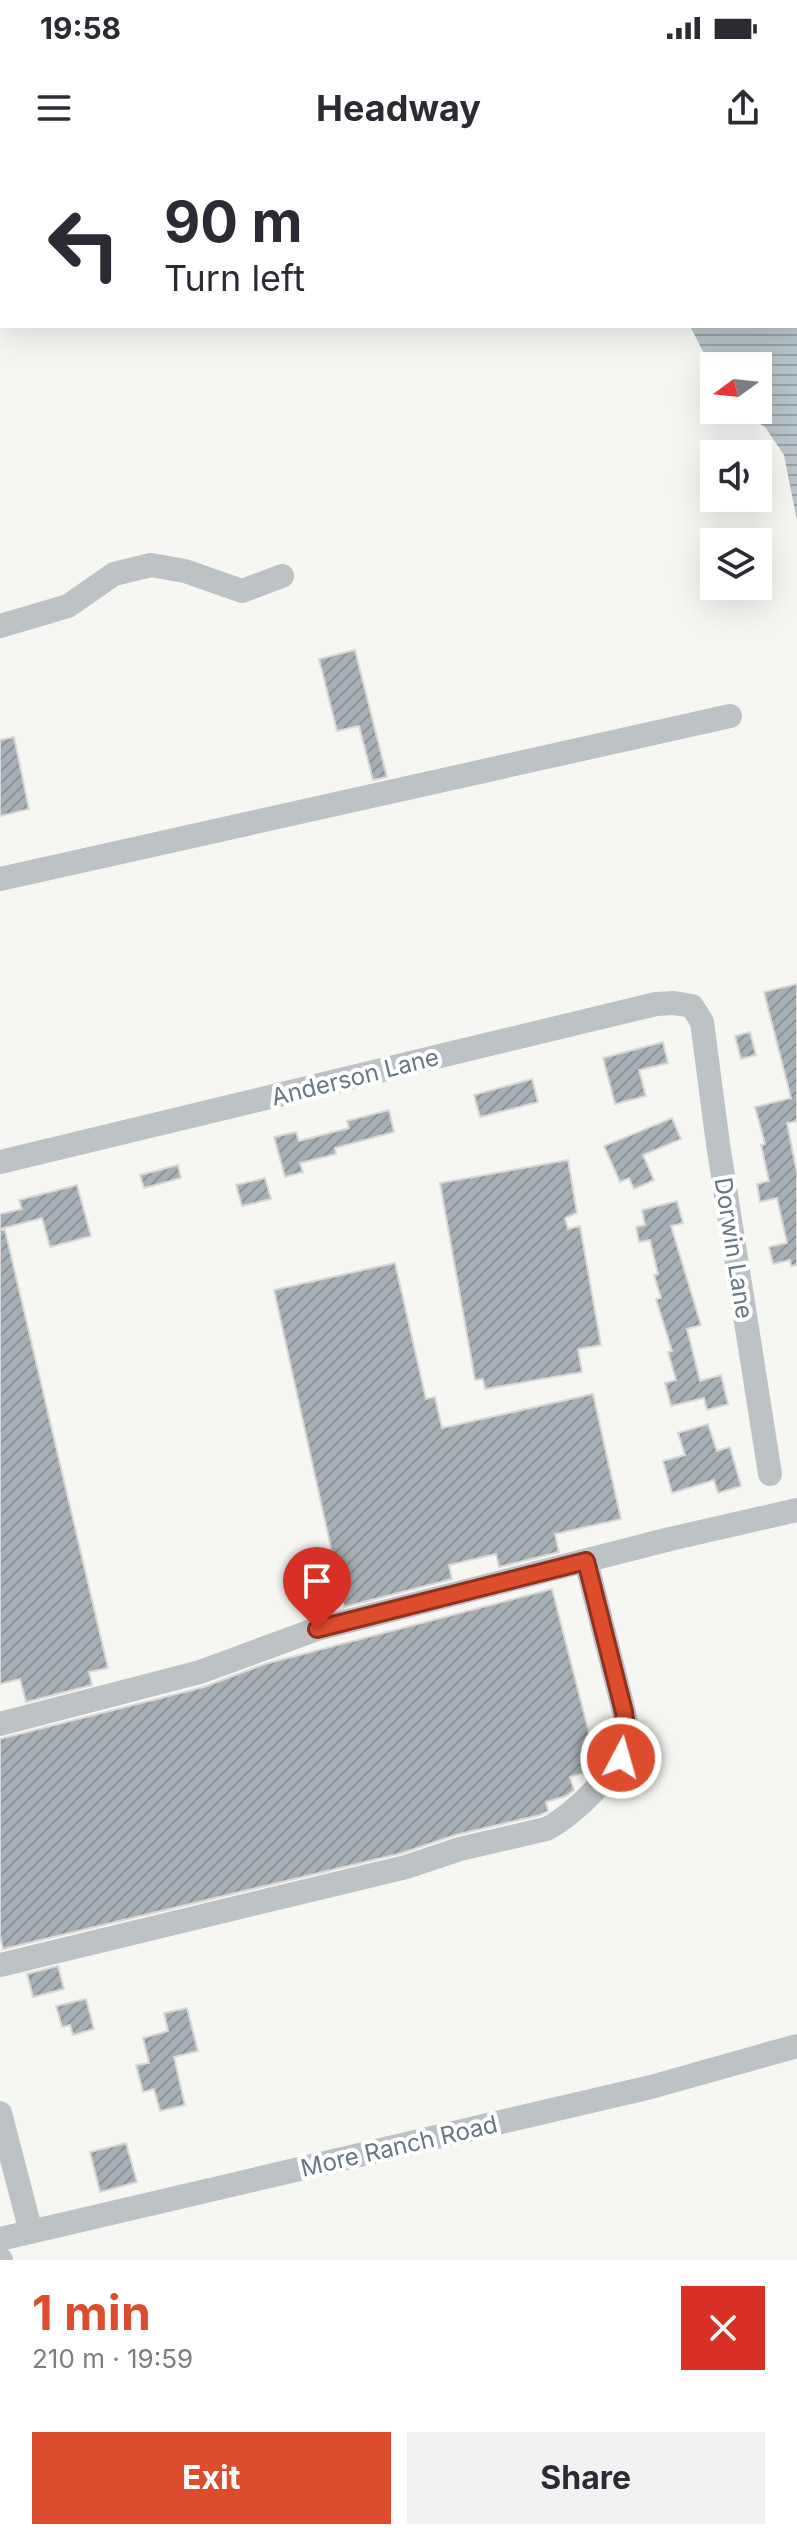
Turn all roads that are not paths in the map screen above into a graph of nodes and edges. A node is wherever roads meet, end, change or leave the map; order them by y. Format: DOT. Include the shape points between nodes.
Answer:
graph roads {
  1 [pos="282,576"];
  2 [pos="0,626"];
  3 [pos="730,716"];
  4 [pos="0,879"];
  5 [pos="702,1022"];
  6 [pos="0,1162"];
  7 [pos="770,1474"];
  8 [pos="797,1510"];
  9 [pos="586,1561"];
  10 [pos="0,1724"];
  11 [pos="0,1965"];
  12 [pos="797,2046"];
  13 [pos="0,2113"];
  14 [pos="31,2232"];
  15 [pos="0,2239"];
  1 -- 2 [label="street" via="242,591 151,565 114,574 68,606"];
  3 -- 4 [label="street"];
  5 -- 6 [label="street, Anderson Lane" via="692,1006 656,1004"];
  5 -- 7 [label="street, Dorwin Lane"];
  8 -- 9 [label="street"];
  9 -- 10 [label="street" via="317,1629 200,1672"];
  9 -- 11 [label="street" via="627,1737 609,1776 558,1823 406,1867"];
  12 -- 14 [label="street, More Ranch Road" via="651,2087"];
  13 -- 14 [label="street"];
  14 -- 15 [label="street, More Ranch Road"];
}
